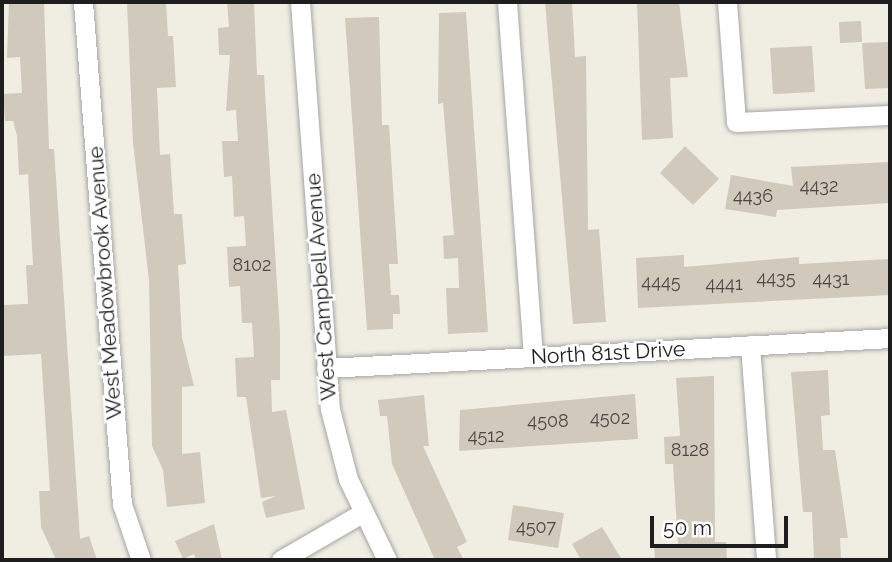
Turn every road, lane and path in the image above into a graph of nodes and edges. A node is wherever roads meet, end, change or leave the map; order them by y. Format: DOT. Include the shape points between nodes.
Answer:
graph roads {
  1 [pos="83,2"];
  2 [pos="300,2"];
  3 [pos="508,2"];
  4 [pos="727,2"];
  5 [pos="890,115"];
  6 [pos="890,338"];
  7 [pos="750,345"];
  8 [pos="534,357"];
  9 [pos="326,368"];
  10 [pos="362,513"];
  11 [pos="141,560"];
  12 [pos="281,560"];
  13 [pos="387,560"];
  14 [pos="766,560"];
  1 -- 11 [label="street, West Meadowbrook Avenue" via="122,504"];
  2 -- 9 [label="street, West Campbell Avenue"];
  3 -- 8 [label="street"];
  4 -- 5 [label="street" via="736,122"];
  6 -- 7 [label="street, North 81st Drive"];
  7 -- 8 [label="street, North 81st Drive"];
  7 -- 14 [label="street"];
  8 -- 9 [label="street, North 81st Drive"];
  9 -- 10 [label="street, West Campbell Avenue" via="338,452"];
  10 -- 12 [label="street"];
  10 -- 13 [label="street, West Campbell Avenue"];
}
